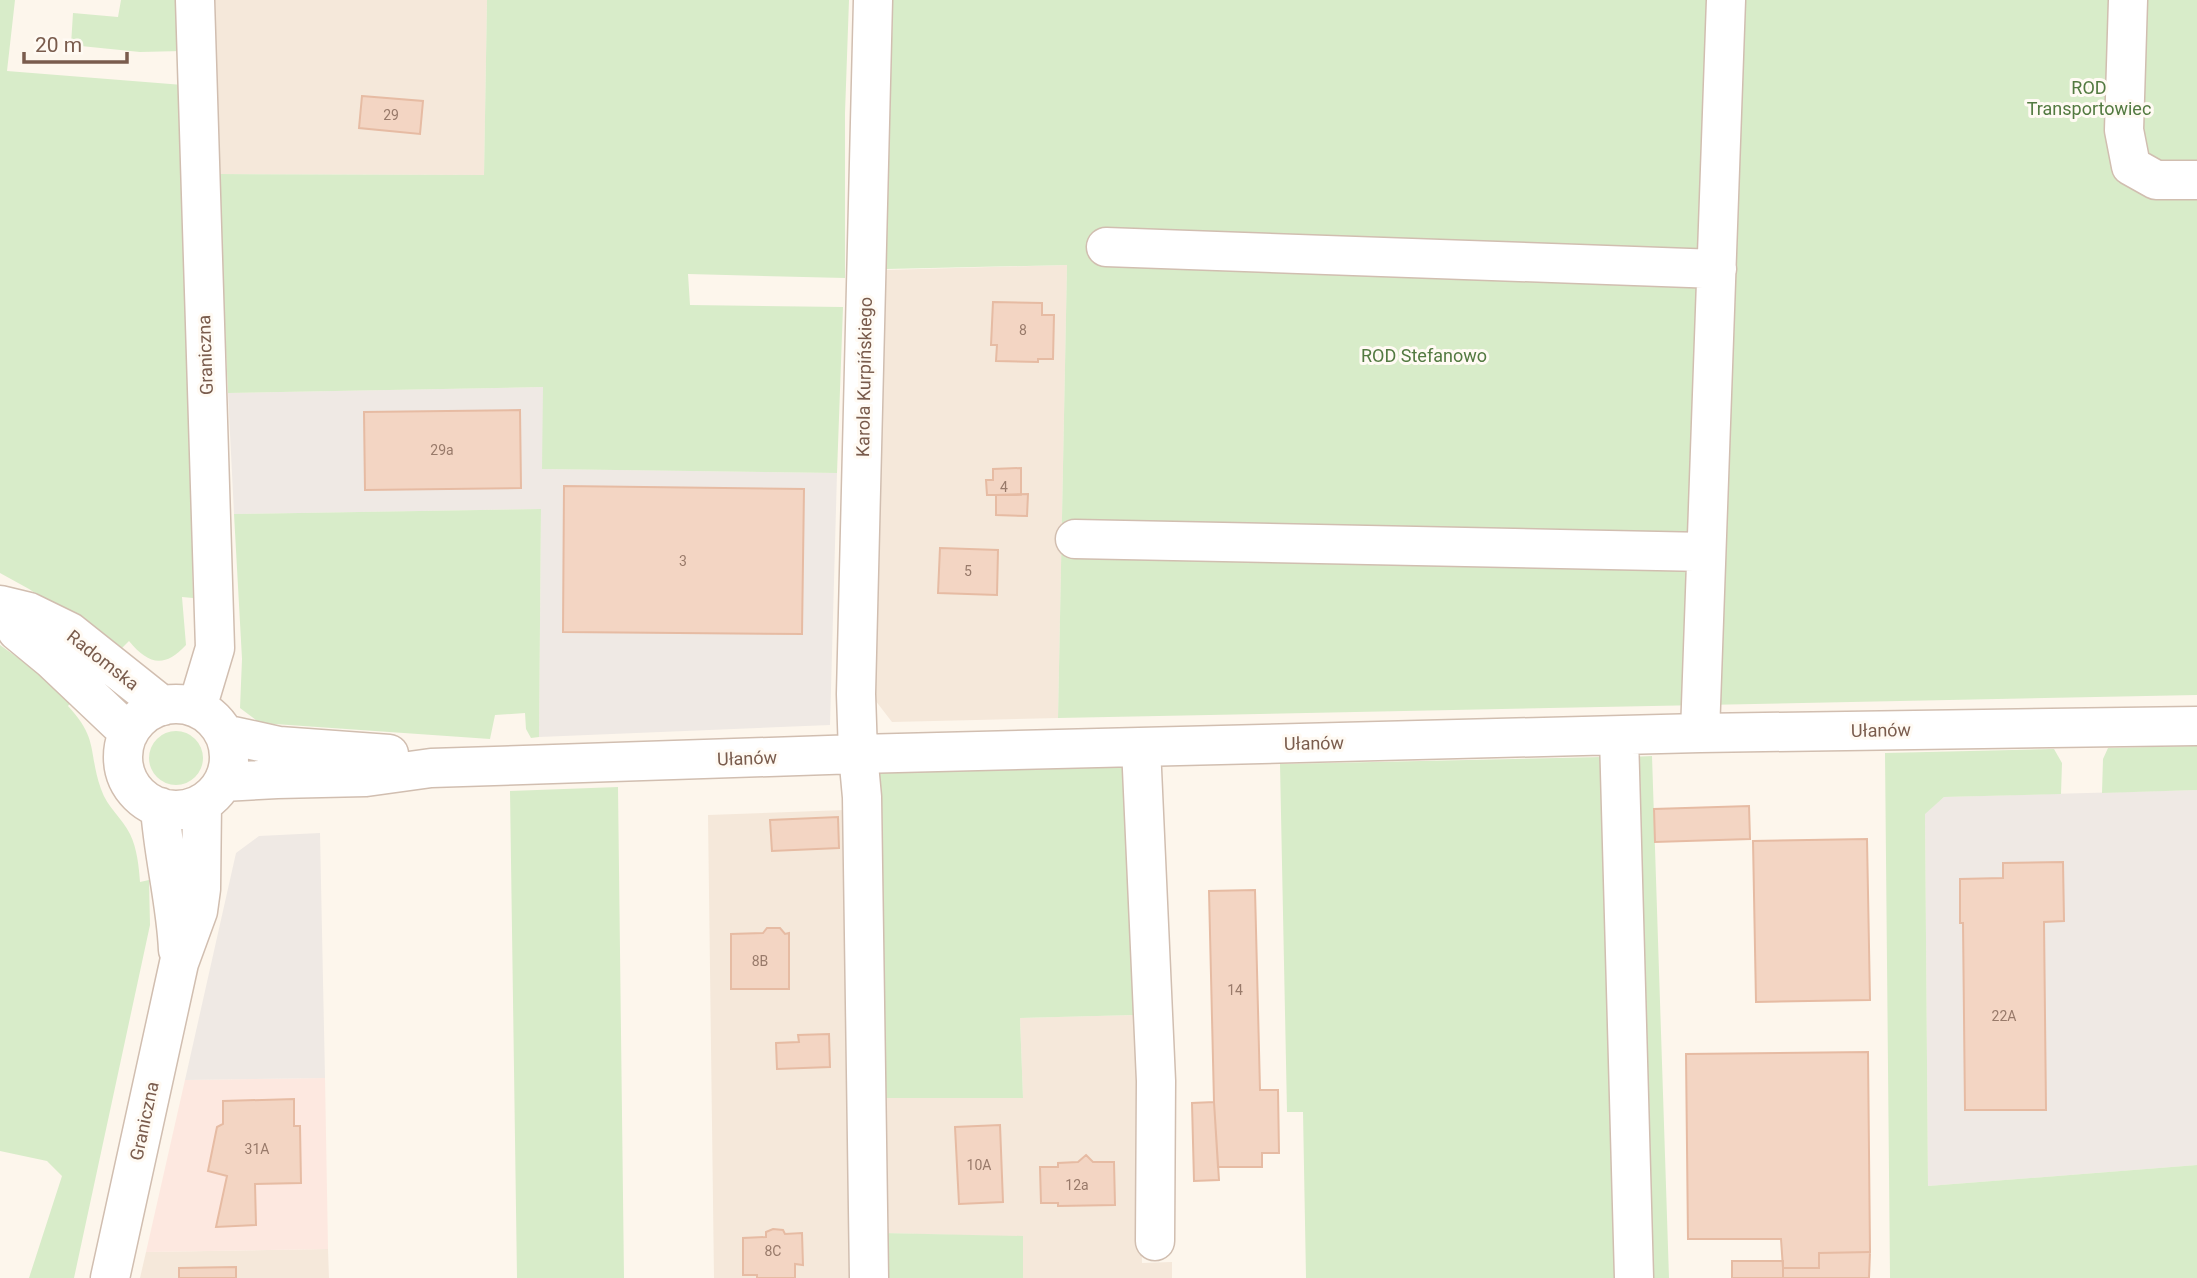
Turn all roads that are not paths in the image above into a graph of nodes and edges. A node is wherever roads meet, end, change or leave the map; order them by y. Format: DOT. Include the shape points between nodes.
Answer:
graph roads {
  1 [pos="195,0"];
  2 [pos="873,0"];
  3 [pos="1726,0"];
  4 [pos="2128,0"];
  5 [pos="2197,180"];
  6 [pos="1106,247"];
  7 [pos="1717,269"];
  8 [pos="1075,539"];
  9 [pos="1706,552"];
  10 [pos="1,606"];
  11 [pos="195,716"];
  12 [pos="2197,726"];
  13 [pos="129,733"];
  14 [pos="1700,733"];
  15 [pos="1619,736"];
  16 [pos="1141,747"];
  17 [pos="858,754"];
  18 [pos="431,768"];
  19 [pos="212,793"];
  20 [pos="160,807"];
  21 [pos="179,963"];
  22 [pos="1155,1241"];
  23 [pos="110,1278"];
  24 [pos="869,1278"];
  25 [pos="1634,1278"];
  1 -- 11 [label="street, Graniczna" via="215,648"];
  2 -- 17 [label="street, Karola Kurpińskiego"];
  3 -- 7 [label="street"];
  4 -- 5 [label="street" via="2124,130 2131,166 2156,180"];
  6 -- 7 [label="street"];
  7 -- 9 [label="street"];
  8 -- 9 [label="street"];
  9 -- 14 [label="street"];
  10 -- 11 [label="street, Radomska" via="29,612 70,632"];
  10 -- 13 [label="street, Radomska" via="22,637"];
  11 -- 13 [label="street" via="143,716"];
  11 -- 18 [label="street, Ułanów" via="279,746 405,757"];
  11 -- 19 [label="street" via="229,759"];
  12 -- 14 [label="street, Ułanów"];
  13 -- 20 [label="street" via="124,755 128,777 140,795"];
  14 -- 15 [label="street, Ułanów"];
  15 -- 16 [label="street, Ułanów"];
  15 -- 25 [label="street"];
  16 -- 17 [label="street, Ułanów"];
  16 -- 22 [label="street" via="1156,1081"];
  17 -- 18 [label="street, Ułanów"];
  17 -- 24 [label="street, Karola Kurpińskiego"];
  18 -- 19 [label="street, Ułanów" via="366,777 277,779"];
  19 -- 20 [label="street" via="183,809"];
  19 -- 21 [label="street, Graniczna" via="198,911"];
  20 -- 21 [label="street, Graniczna"];
  21 -- 23 [label="street, Graniczna"];
}
